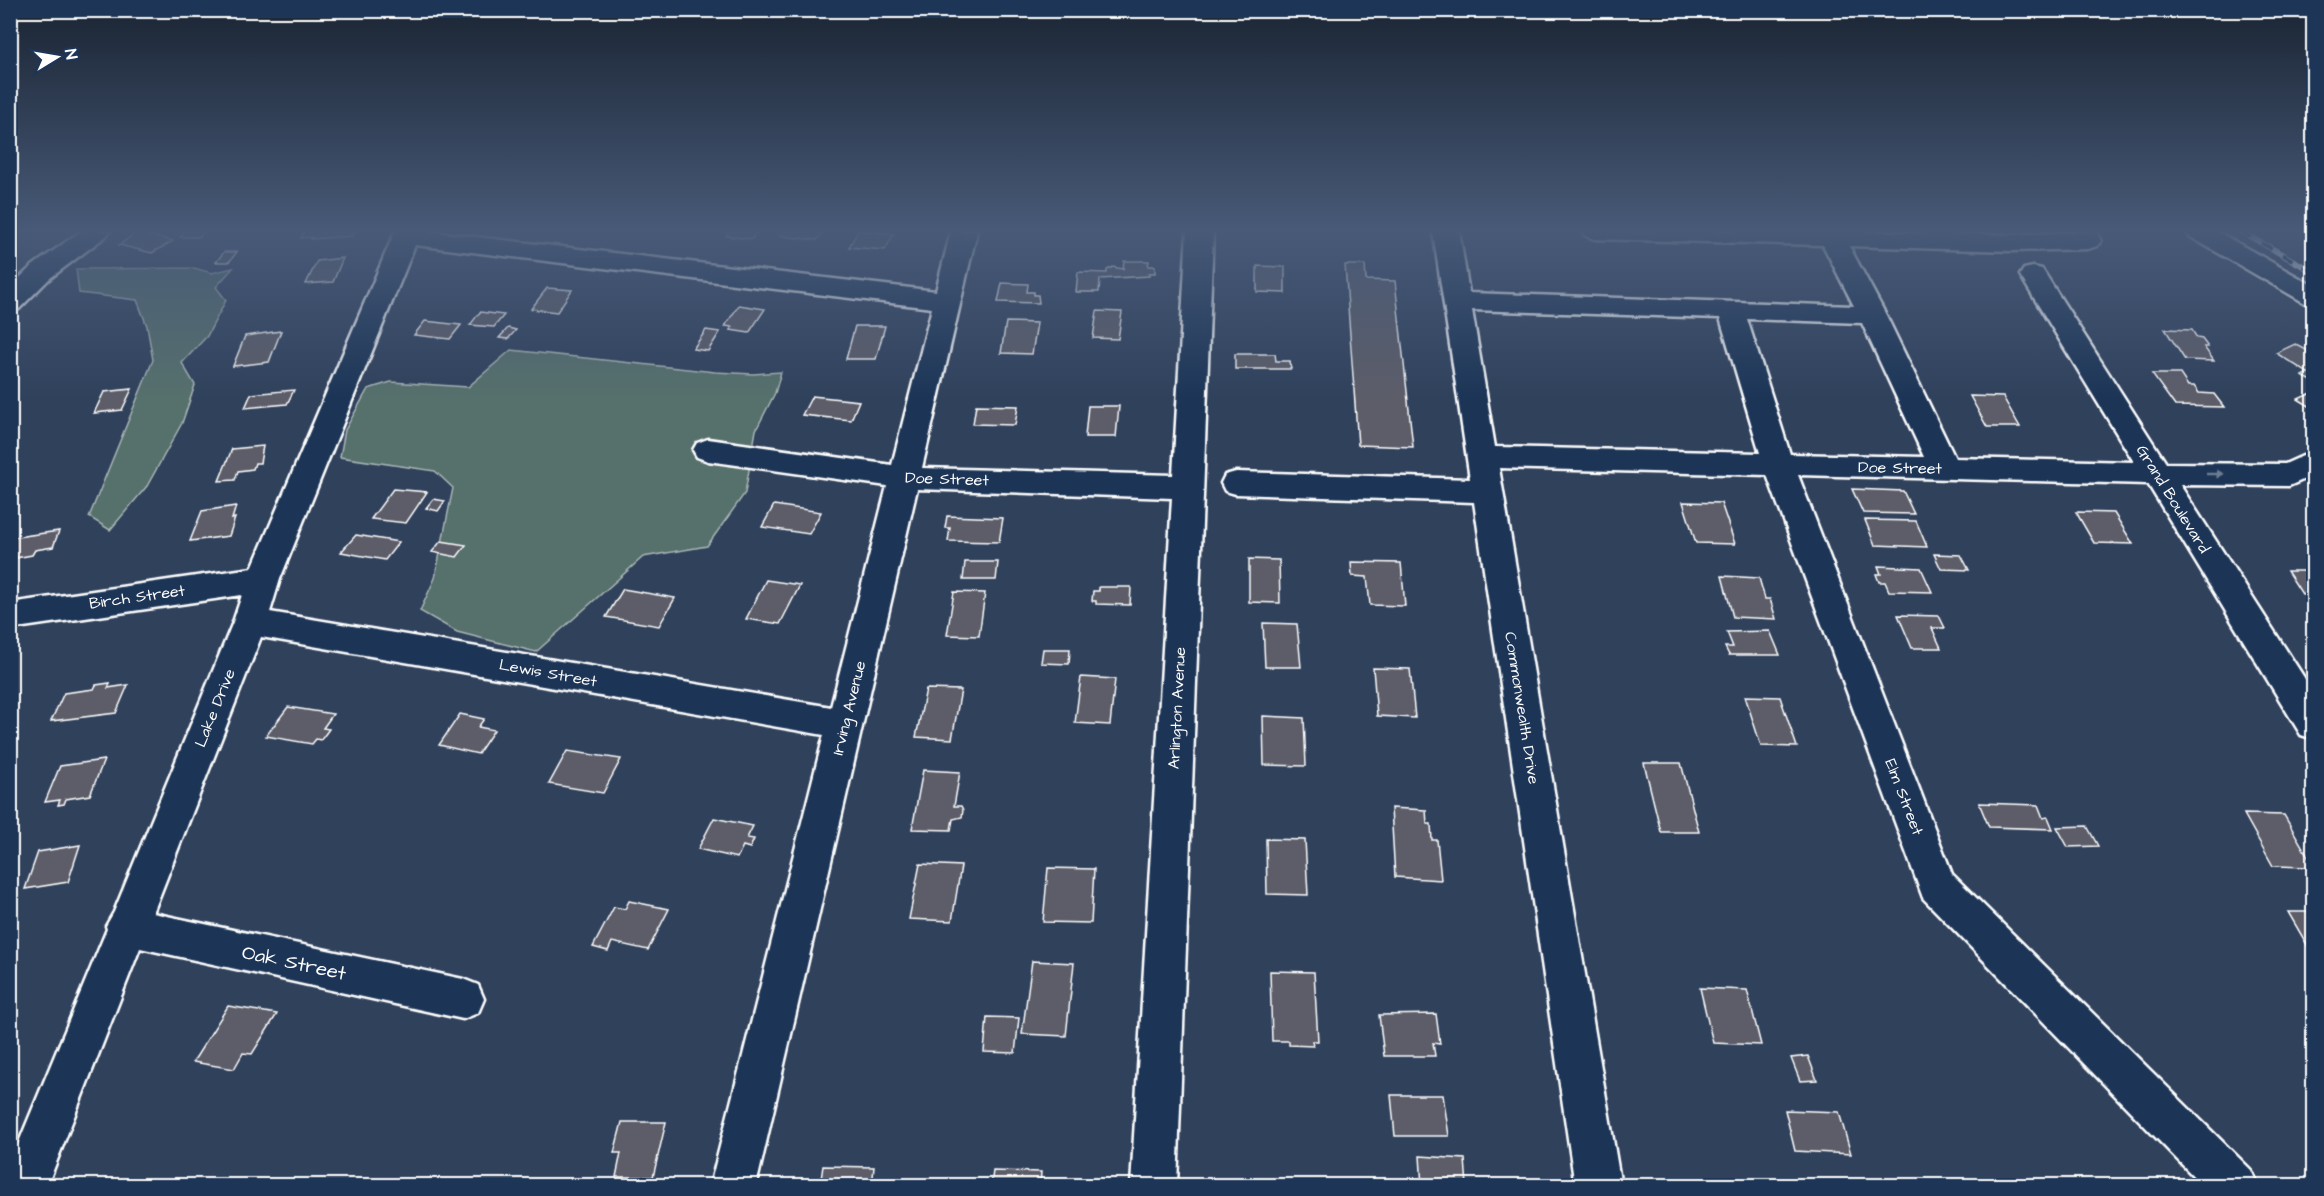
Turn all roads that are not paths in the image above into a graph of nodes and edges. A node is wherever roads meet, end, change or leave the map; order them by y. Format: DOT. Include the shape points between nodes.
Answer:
graph roads {
  1 [pos="26,287"];
  2 [pos="384,287"];
  3 [pos="832,287"];
  4 [pos="950,287"];
  5 [pos="1197,287"];
  6 [pos="1455,287"];
  7 [pos="1857,287"];
  8 [pos="2040,287"];
  9 [pos="2295,287"];
  10 [pos="2313,297"];
  11 [pos="947,301"];
  12 [pos="1457,301"];
  13 [pos="10,303"];
  14 [pos="1731,310"];
  15 [pos="1872,315"];
  16 [pos="708,450"];
  17 [pos="1482,457"];
  18 [pos="1779,465"];
  19 [pos="1945,469"];
  20 [pos="2308,471"];
  21 [pos="2156,473"];
  22 [pos="904,478"];
  23 [pos="1236,483"];
  24 [pos="1188,487"];
  25 [pos="1487,491"];
  26 [pos="264,579"];
  27 [pos="10,616"];
  28 [pos="250,622"];
  29 [pos="2313,723"];
  30 [pos="845,724"];
  31 [pos="126,926"];
  32 [pos="463,999"];
  33 [pos="24,1185"];
  34 [pos="733,1185"];
  35 [pos="1154,1185"];
  36 [pos="1598,1185"];
  37 [pos="2235,1185"];
  1 -- 13 [label="street"];
  2 -- 26 [label="street, Lake Drive"];
  3 -- 11 [label="street"];
  4 -- 11 [label="street, Irving Avenue"];
  5 -- 24 [label="street, Arlington Avenue"];
  6 -- 12 [label="street, Commonwealth Drive"];
  7 -- 15 [label="street"];
  8 -- 21 [label="street, Grand Boulevard"];
  9 -- 10 [label="street"];
  11 -- 22 [label="street, Irving Avenue"];
  12 -- 14 [label="street"];
  12 -- 17 [label="street, Commonwealth Drive"];
  14 -- 15 [label="street"];
  14 -- 18 [label="street, Elm Street"];
  15 -- 19 [label="street"];
  16 -- 22 [label="street, Doe Street"];
  17 -- 18 [label="street, Doe Street"];
  17 -- 25 [label="street, Commonwealth Drive"];
  18 -- 19 [label="street, Doe Street"];
  18 -- 37 [label="street, Elm Street" via="1937,885"];
  19 -- 21 [label="street, Doe Street"];
  21 -- 20 [label="street, Doe Street, one-way" via="2289,475"];
  21 -- 29 [label="street, Grand Boulevard"];
  22 -- 24 [label="street, Doe Street"];
  22 -- 30 [label="street, Irving Avenue"];
  23 -- 25 [label="street"];
  24 -- 35 [label="street, Arlington Avenue"];
  25 -- 36 [label="street, Commonwealth Drive"];
  26 -- 27 [label="street, Birch Street"];
  26 -- 28 [label="street, Lake Drive"];
  28 -- 30 [label="street, Lewis Street"];
  28 -- 31 [label="street, Lake Drive"];
  30 -- 34 [label="street, Irving Avenue"];
  31 -- 32 [label="street, Oak Street"];
  31 -- 33 [label="street, Lake Drive"];
}
